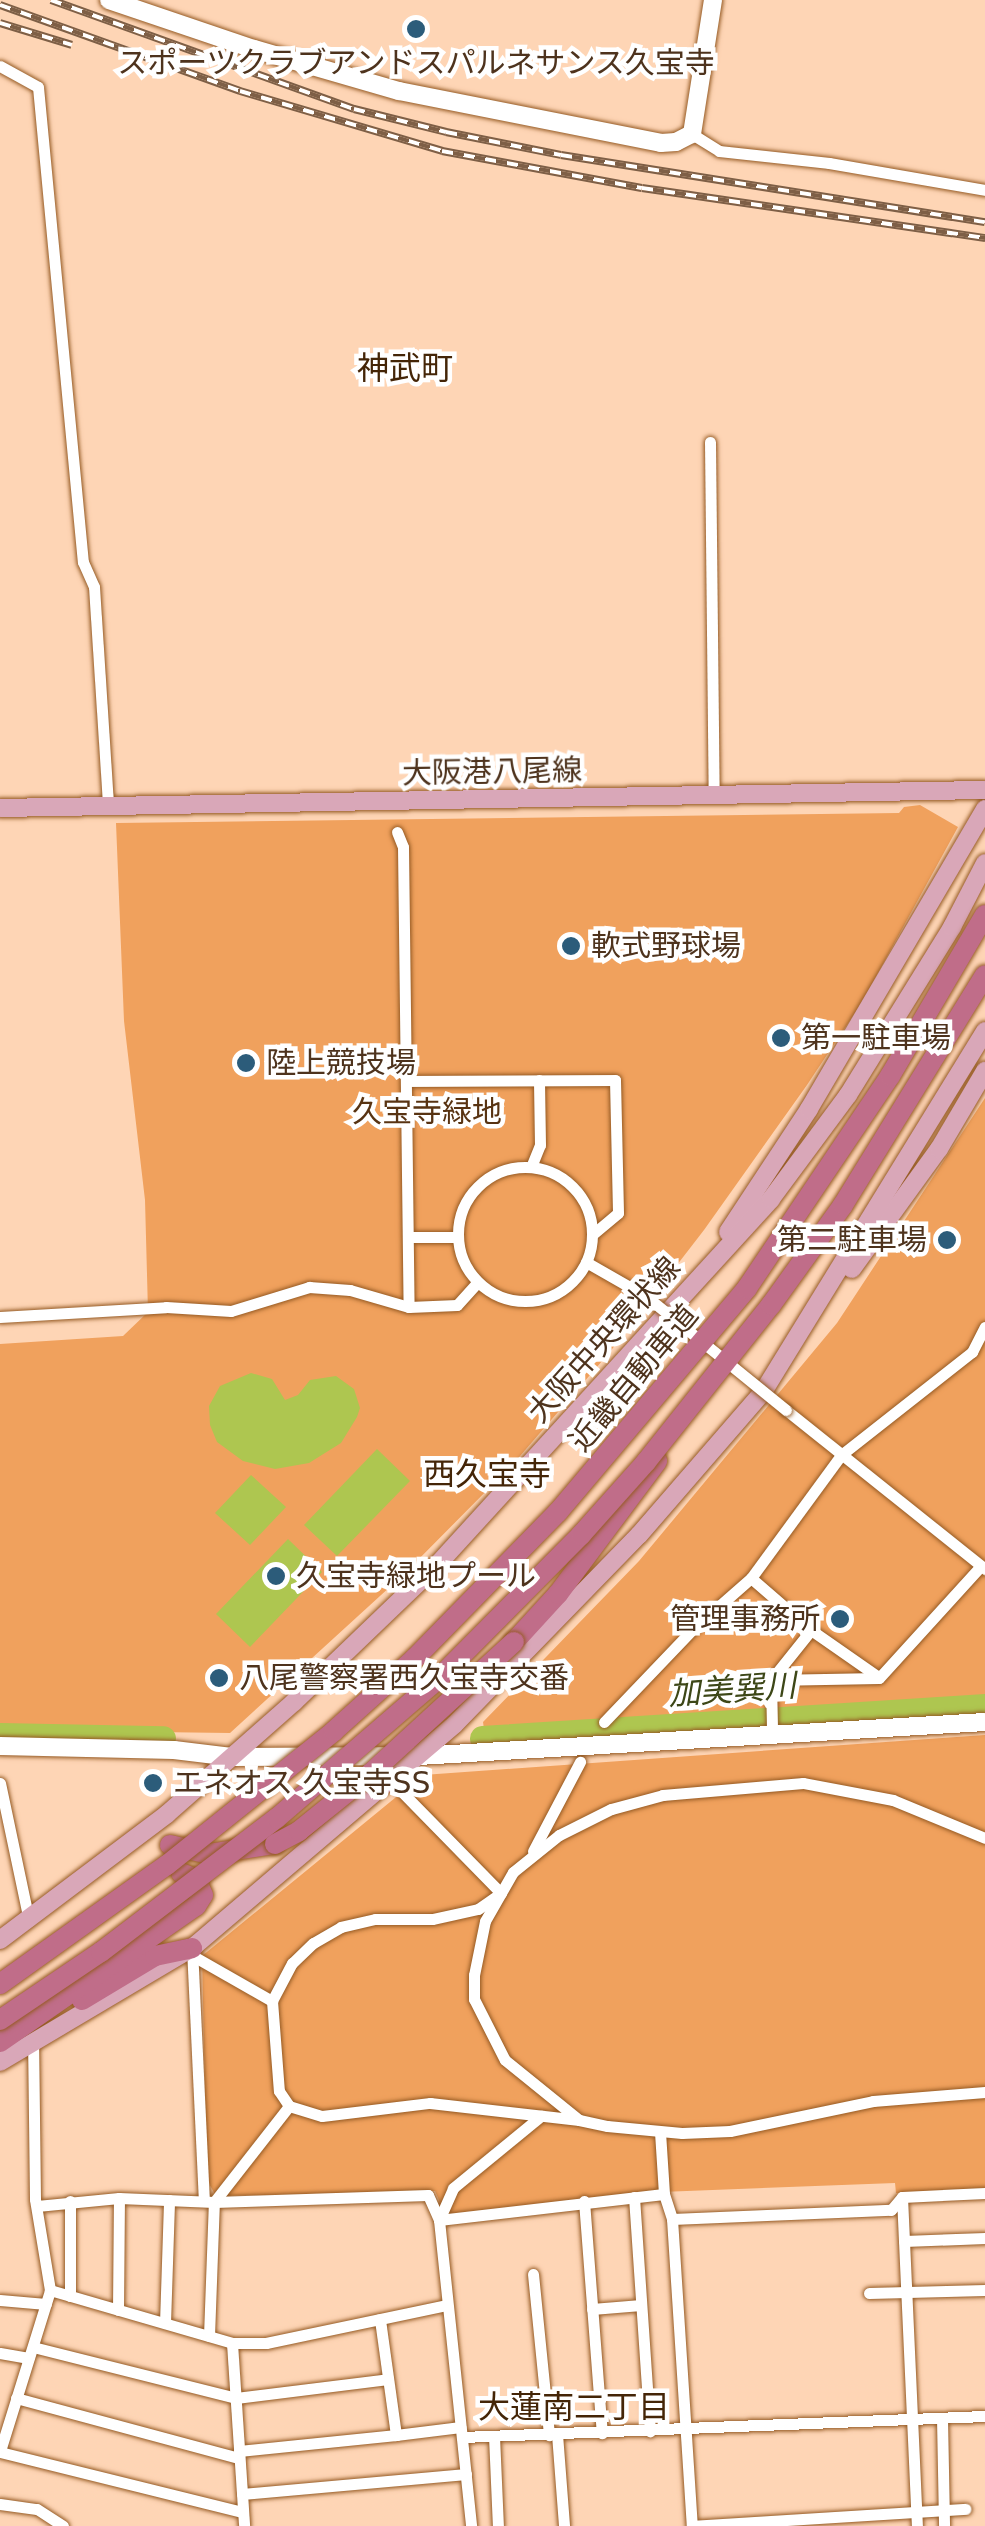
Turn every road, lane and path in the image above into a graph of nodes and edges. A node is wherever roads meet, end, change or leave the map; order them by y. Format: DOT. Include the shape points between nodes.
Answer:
graph roads {
  1 [pos="109,0"];
  2 [pos="713,0"];
  3 [pos="0,66"];
  4 [pos="692,134"];
  5 [pos="985,190"];
  6 [pos="710,442"];
  7 [pos="985,790"];
  8 [pos="714,797"];
  9 [pos="108,805"];
  10 [pos="0,808"];
  11 [pos="985,809"];
  12 [pos="397,832"];
  13 [pos="985,863"];
  14 [pos="985,915"];
  15 [pos="985,975"];
  16 [pos="985,1031"];
  17 [pos="985,1070"];
  18 [pos="539,1080"];
  19 [pos="407,1082"];
  20 [pos="532,1167"];
  21 [pos="592,1235"];
  22 [pos="409,1237"];
  23 [pos="458,1237"];
  24 [pos="586,1262"];
  25 [pos="703,1270"];
  26 [pos="478,1282"];
  27 [pos="409,1307"];
  28 [pos="0,1317"];
  29 [pos="985,1328"];
  30 [pos="712,1382"];
  31 [pos="762,1392"];
  32 [pos="841,1455"];
  33 [pos="983,1567"];
  34 [pos="751,1578"];
  35 [pos="811,1630"];
  36 [pos="879,1678"];
  37 [pos="771,1680"];
  38 [pos="604,1722"];
  39 [pos="985,1722"];
  40 [pos="772,1726"];
  41 [pos="0,1746"];
  42 [pos="419,1756"];
  43 [pos="232,1757"];
  44 [pos="580,1762"];
  45 [pos="0,1784"];
  46 [pos="400,1790"];
  47 [pos="985,1826"];
  48 [pos="970,1830"];
  49 [pos="985,1838"];
  50 [pos="170,1845"];
  51 [pos="532,1854"];
  52 [pos="180,1872"];
  53 [pos="501,1893"];
  54 [pos="29,1920"];
  55 [pos="0,1940"];
  56 [pos="192,1952"];
  57 [pos="0,1984"];
  58 [pos="272,2001"];
  59 [pos="0,2020"];
  60 [pos="33,2043"];
  61 [pos="0,2044"];
  62 [pos="0,2062"];
  63 [pos="985,2092"];
  64 [pos="289,2106"];
  65 [pos="541,2116"];
  66 [pos="579,2120"];
  67 [pos="660,2132"];
  68 [pos="985,2192"];
  69 [pos="664,2194"];
  70 [pos="634,2197"];
  71 [pos="902,2197"];
  72 [pos="119,2198"];
  73 [pos="169,2200"];
  74 [pos="70,2201"];
  75 [pos="584,2201"];
  76 [pos="209,2202"];
  77 [pos="38,2206"];
  78 [pos="440,2220"];
  79 [pos="672,2220"];
  80 [pos="985,2238"];
  81 [pos="904,2241"];
  82 [pos="533,2274"];
  83 [pos="50,2290"];
  84 [pos="985,2290"];
  85 [pos="869,2293"];
  86 [pos="906,2293"];
  87 [pos="70,2296"];
  88 [pos="0,2300"];
  89 [pos="46,2304"];
  90 [pos="446,2304"];
  91 [pos="642,2305"];
  92 [pos="118,2310"];
  93 [pos="592,2310"];
  94 [pos="380,2319"];
  95 [pos="165,2324"];
  96 [pos="209,2336"];
  97 [pos="232,2343"];
  98 [pos="0,2352"];
  99 [pos="31,2352"];
  100 [pos="388,2379"];
  101 [pos="236,2398"];
  102 [pos="0,2400"];
  103 [pos="15,2400"];
  104 [pos="985,2416"];
  105 [pos="942,2418"];
  106 [pos="912,2419"];
  107 [pos="687,2430"];
  108 [pos="650,2431"];
  109 [pos="462,2432"];
  110 [pos="602,2433"];
  111 [pos="553,2434"];
  112 [pos="396,2435"];
  113 [pos="494,2436"];
  114 [pos="0,2452"];
  115 [pos="239,2454"];
  116 [pos="466,2474"];
  117 [pos="242,2494"];
  118 [pos="0,2504"];
  119 [pos="944,2509"];
  120 [pos="965,2509"];
  121 [pos="916,2510"];
  122 [pos="243,2519"];
  123 [pos="62,2526"];
  124 [pos="470,2526"];
  125 [pos="498,2526"];
  126 [pos="564,2526"];
  127 [pos="692,2526"];
  128 [pos="917,2526"];
  129 [pos="944,2526"];
  1 -- 4 [label="street" via="399,90 622,138 676,142"];
  2 -- 4 [label="street"];
  3 -- 9 [label="street" via="38,87 83,562 94,587"];
  4 -- 5 [label="street" via="720,151"];
  6 -- 8 [label="street"];
  7 -- 8 [label="main road, 大阪港八尾線"];
  8 -- 9 [label="main road, 大阪港八尾線"];
  9 -- 10 [label="main road, 大阪港八尾線"];
  11 -- 25 [label="main road" via="810,1109"];
  12 -- 19 [label="street" via="403,847"];
  13 -- 25 [label="main road, 大阪中央環状線" via="848,1095 771,1199"];
  14 -- 57 [label="highway, 近畿自動車道, bridge" via="890,1076 747,1288 558,1512 334,1732 167,1865"];
  15 -- 30 [label="highway, 近畿自動車道, bridge" via="842,1205"];
  16 -- 31 [label="main road"];
  17 -- 31 [label="main road" via="939,1149"];
  18 -- 19 [label="street"];
  18 -- 20 [label="street" via="540,1145"];
  18 -- 21 [label="street" via="615,1080 618,1213"];
  19 -- 22 [label="street"];
  20 -- 21 [label="street" via="576,1189"];
  20 -- 23 [label="street" via="503,1170 478,1185 462,1209"];
  21 -- 24 [label="street"];
  22 -- 23 [label="street"];
  22 -- 27 [label="street"];
  23 -- 26 [label="street"];
  24 -- 26 [label="street" via="566,1287 537,1300 506,1298"];
  24 -- 32 [label="street, bridge" via="647,1296"];
  25 -- 43 [label="main road, 大阪中央環状線" via="438,1564"];
  26 -- 27 [label="street" via="458,1305"];
  27 -- 28 [label="street" via="309,1286 231,1310"];
  29 -- 32 [label="street" via="972,1352"];
  30 -- 50 [label="highway, bridge" via="588,1554 514,1642 372,1773 276,1844 209,1854"];
  30 -- 59 [label="highway, 近畿自動車道, bridge" via="582,1535 439,1678 184,1890"];
  31 -- 42 [label="main road" via="639,1536"];
  32 -- 33 [label="street"];
  32 -- 34 [label="street"];
  33 -- 36 [label="street"];
  34 -- 35 [label="street"];
  34 -- 38 [label="street"];
  35 -- 36 [label="street"];
  35 -- 37 [label="street"];
  36 -- 37 [label="street"];
  37 -- 40 [label="street"];
  39 -- 42 [label="street"];
  41 -- 43 [label="street"];
  42 -- 43 [label="street"];
  42 -- 56 [label="main road"];
  43 -- 54 [label="main road, 大阪中央環状線"];
  44 -- 51 [label="street"];
  45 -- 54 [label="street"];
  46 -- 53 [label="street"];
  47 -- 48 [label="street"];
  48 -- 49 [label="street"];
  48 -- 51 [label="street" via="840,1788 751,1785 611,1809"];
  51 -- 53 [label="street"];
  52 -- 61 [label="highway" via="196,1879 203,1895 196,1906"];
  53 -- 58 [label="street" via="478,1909 432,1919 374,1919 340,1927 292,1963"];
  53 -- 66 [label="street" via="485,1922 474,1999 506,2060"];
  54 -- 55 [label="main road, 大阪中央環状線"];
  56 -- 58 [label="street"];
  56 -- 60 [label="main road"];
  56 -- 61 [label="highway" via="155,1956"];
  56 -- 76 [label="street"];
  58 -- 64 [label="street" via="275,2077"];
  60 -- 62 [label="main road"];
  60 -- 77 [label="street"];
  63 -- 67 [label="street" via="873,2101 730,2131"];
  64 -- 65 [label="street" via="322,2116 430,2103"];
  64 -- 76 [label="street"];
  65 -- 66 [label="street"];
  65 -- 78 [label="street" via="453,2188"];
  66 -- 67 [label="street"];
  67 -- 69 [label="street"];
  68 -- 71 [label="street"];
  69 -- 70 [label="street"];
  69 -- 79 [label="street"];
  70 -- 75 [label="street"];
  70 -- 91 [label="street"];
  71 -- 79 [label="street" via="891,2210"];
  71 -- 81 [label="street"];
  72 -- 73 [label="street"];
  72 -- 74 [label="street"];
  72 -- 92 [label="street"];
  73 -- 76 [label="street"];
  73 -- 95 [label="street"];
  74 -- 77 [label="street"];
  74 -- 87 [label="street"];
  75 -- 78 [label="street"];
  75 -- 93 [label="street"];
  76 -- 78 [label="street" via="428,2196"];
  76 -- 96 [label="street"];
  77 -- 83 [label="street"];
  78 -- 90 [label="street"];
  79 -- 107 [label="street"];
  80 -- 81 [label="street"];
  81 -- 86 [label="street"];
  82 -- 111 [label="street"];
  83 -- 87 [label="street"];
  83 -- 89 [label="street"];
  84 -- 86 [label="street"];
  85 -- 86 [label="street"];
  86 -- 106 [label="street"];
  87 -- 92 [label="street"];
  88 -- 89 [label="street"];
  89 -- 99 [label="street"];
  90 -- 94 [label="street"];
  90 -- 109 [label="street"];
  91 -- 93 [label="street"];
  91 -- 108 [label="street"];
  92 -- 95 [label="street"];
  93 -- 110 [label="street"];
  94 -- 97 [label="street" via="266,2343"];
  94 -- 100 [label="street"];
  95 -- 96 [label="street"];
  96 -- 97 [label="street"];
  97 -- 101 [label="street"];
  98 -- 99 [label="street"];
  99 -- 101 [label="street"];
  99 -- 103 [label="street"];
  100 -- 101 [label="street"];
  100 -- 112 [label="street"];
  101 -- 115 [label="street"];
  102 -- 103 [label="street"];
  103 -- 114 [label="street"];
  103 -- 115 [label="street"];
  104 -- 105 [label="street"];
  105 -- 106 [label="street"];
  105 -- 119 [label="street"];
  106 -- 107 [label="street"];
  106 -- 121 [label="street"];
  107 -- 108 [label="street"];
  107 -- 127 [label="street"];
  108 -- 110 [label="street"];
  109 -- 112 [label="street"];
  109 -- 113 [label="street"];
  109 -- 116 [label="street"];
  110 -- 111 [label="street"];
  111 -- 113 [label="street"];
  111 -- 126 [label="street"];
  112 -- 115 [label="street"];
  113 -- 125 [label="street"];
  114 -- 122 [label="street"];
  115 -- 117 [label="street"];
  116 -- 117 [label="street"];
  116 -- 124 [label="street"];
  117 -- 122 [label="street"];
  118 -- 123 [label="street" via="37,2508"];
  119 -- 120 [label="street"];
  119 -- 121 [label="street"];
  119 -- 129 [label="street"];
  121 -- 127 [label="street"];
  121 -- 128 [label="street"];
}
